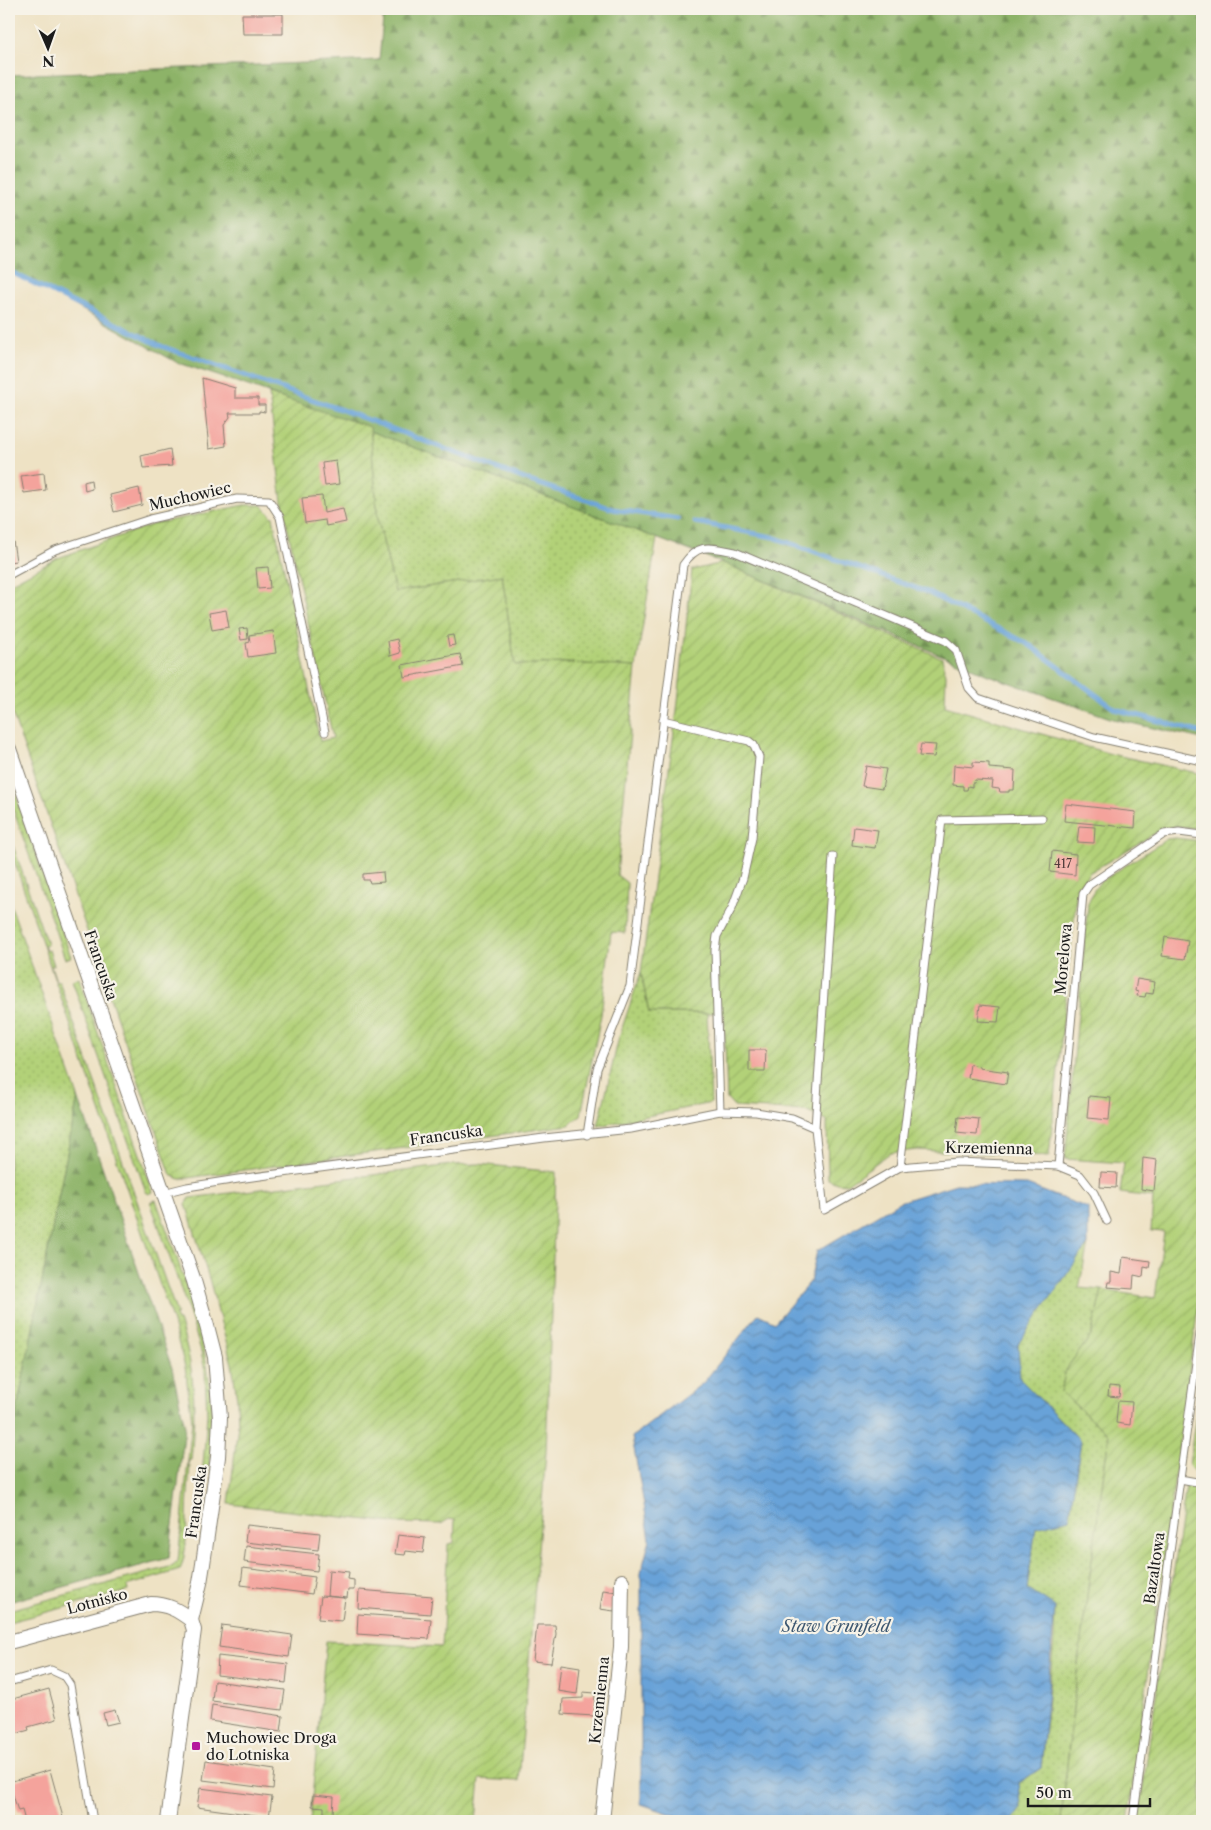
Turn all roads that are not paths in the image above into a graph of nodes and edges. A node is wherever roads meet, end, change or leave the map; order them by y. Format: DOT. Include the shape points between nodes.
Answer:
graph roads {
  1 [pos="9,575"];
  2 [pos="663,720"];
  3 [pos="325,732"];
  4 [pos="9,749"];
  5 [pos="1202,761"];
  6 [pos="1042,818"];
  7 [pos="1202,835"];
  8 [pos="834,856"];
  9 [pos="720,1111"];
  10 [pos="815,1128"];
  11 [pos="586,1135"];
  12 [pos="1058,1166"];
  13 [pos="900,1167"];
  14 [pos="163,1193"];
  15 [pos="1106,1221"];
  16 [pos="1202,1319"];
  17 [pos="1180,1479"];
  18 [pos="1202,1483"];
  19 [pos="622,1581"];
  20 [pos="191,1620"];
  21 [pos="9,1642"];
  22 [pos="9,1682"];
  23 [pos="93,1821"];
  24 [pos="168,1821"];
  25 [pos="602,1821"];
  26 [pos="1133,1821"];
  1 -- 3 [label="lane, Muchowiec" via="55,550 150,519 237,498 269,500 280,517"];
  2 -- 5 [label="lane" via="683,565 697,549 712,547 734,552 946,641 956,650 969,688 978,698 1094,737"];
  2 -- 9 [label="lane" via="749,741 759,757 752,838 743,878 717,936 715,950"];
  2 -- 11 [label="lane" via="630,986 597,1068"];
  4 -- 14 [label="street, Francuska"];
  6 -- 13 [label="lane" via="942,820"];
  7 -- 12 [label="lane, Morelowa" via="1164,834 1089,885 1083,894"];
  8 -- 10 [label="lane"];
  9 -- 10 [label="lane" via="792,1118"];
  9 -- 11 [label="lane, Francuska" via="631,1130"];
  10 -- 13 [label="lane, Krzemienna" via="824,1210"];
  11 -- 14 [label="lane, Francuska" via="196,1185"];
  12 -- 13 [label="lane, Krzemienna" via="958,1162"];
  12 -- 15 [label="lane, Krzemienna" via="1080,1175 1094,1193"];
  14 -- 20 [label="street, Francuska" via="208,1326 220,1406 216,1477"];
  16 -- 17 [label="lane, Bazaltowa"];
  17 -- 18 [label="lane"];
  17 -- 26 [label="lane, Bazaltowa"];
  19 -- 25 [label="street, Krzemienna" via="621,1646"];
  20 -- 21 [label="street, Lotnisko" via="178,1609 150,1604"];
  20 -- 24 [label="street, Francuska" via="194,1630"];
  22 -- 23 [label="lane" via="51,1670 64,1676 70,1685"];
}
